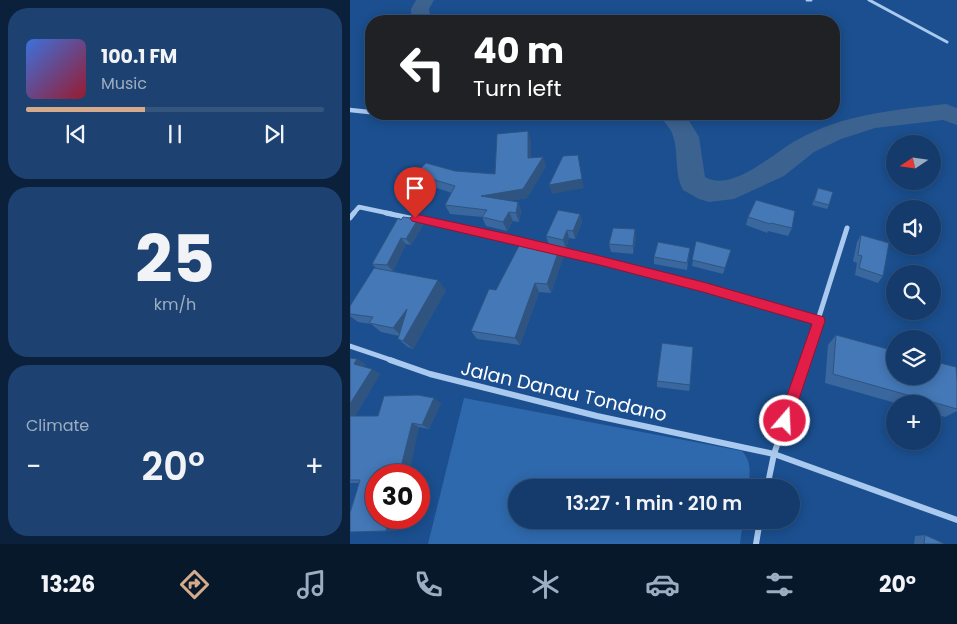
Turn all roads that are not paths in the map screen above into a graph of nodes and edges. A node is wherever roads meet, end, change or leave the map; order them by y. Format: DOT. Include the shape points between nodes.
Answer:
graph roads {
  1 [pos="807,0"];
  2 [pos="811,0"];
  3 [pos="868,0"];
  4 [pos="947,42"];
  5 [pos="350,110"];
  6 [pos="365,112"];
  7 [pos="350,218"];
  8 [pos="847,228"];
  9 [pos="536,245"];
  10 [pos="554,249"];
  11 [pos="819,321"];
  12 [pos="350,346"];
  13 [pos="774,454"];
  14 [pos="769,479"];
  15 [pos="957,520"];
  16 [pos="758,529"];
  17 [pos="756,544"];
  1 -- 2 [label="street"];
  3 -- 4 [label="street"];
  5 -- 6 [label="street"];
  7 -- 9 [label="street" via="359,207"];
  8 -- 11 [label="street"];
  10 -- 11 [label="street"];
  11 -- 13 [label="street"];
  12 -- 13 [label="street, Jalan Danau Tondano" via="430,374 597,416"];
  13 -- 14 [label="street"];
  13 -- 15 [label="street, Jalan Danau Tondano"];
  16 -- 17 [label="street"];
}
